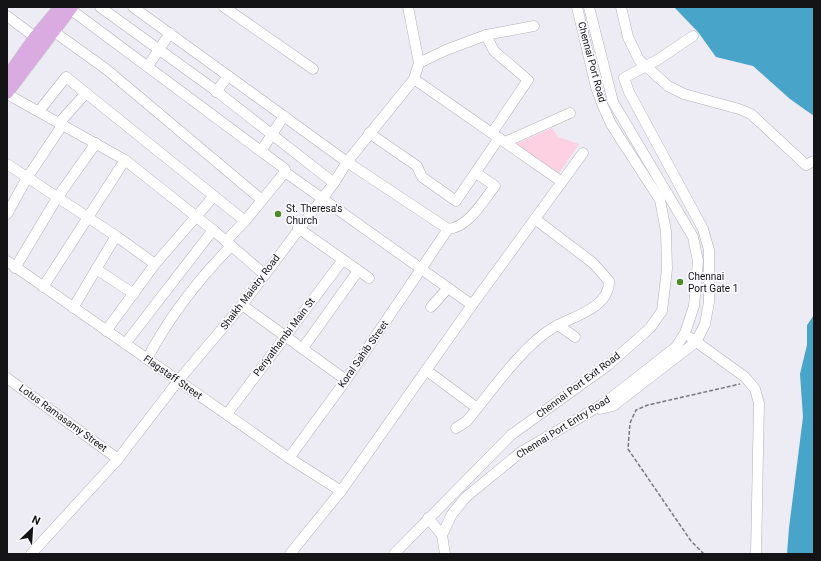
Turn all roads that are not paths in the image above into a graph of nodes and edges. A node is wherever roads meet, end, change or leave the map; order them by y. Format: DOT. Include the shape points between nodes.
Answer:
graph roads {
  1 [pos="100,7"];
  2 [pos="134,7"];
  3 [pos="224,7"];
  4 [pos="408,7"];
  5 [pos="577,7"];
  6 [pos="589,7"];
  7 [pos="621,7"];
  8 [pos="68,8"];
  9 [pos="7,16"];
  10 [pos="534,26"];
  11 [pos="53,31"];
  12 [pos="170,33"];
  13 [pos="486,35"];
  14 [pos="693,36"];
  15 [pos="35,37"];
  16 [pos="159,50"];
  17 [pos="419,64"];
  18 [pos="148,66"];
  19 [pos="645,67"];
  20 [pos="313,69"];
  21 [pos="228,76"];
  22 [pos="7,77"];
  23 [pos="414,79"];
  24 [pos="216,92"];
  25 [pos="7,93"];
  26 [pos="86,93"];
  27 [pos="39,111"];
  28 [pos="570,112"];
  29 [pos="284,116"];
  30 [pos="61,123"];
  31 [pos="370,134"];
  32 [pos="272,135"];
  33 [pos="499,138"];
  34 [pos="96,143"];
  35 [pos="261,151"];
  36 [pos="583,153"];
  37 [pos="638,155"];
  38 [pos="125,160"];
  39 [pos="814,161"];
  40 [pos="347,162"];
  41 [pos="7,164"];
  42 [pos="285,172"];
  43 [pos="476,173"];
  44 [pos="27,178"];
  45 [pos="562,182"];
  46 [pos="334,183"];
  47 [pos="214,196"];
  48 [pos="57,198"];
  49 [pos="321,198"];
  50 [pos="262,200"];
  51 [pos="7,214"];
  52 [pos="196,216"];
  53 [pos="88,217"];
  54 [pos="535,219"];
  55 [pos="245,221"];
  56 [pos="298,228"];
  57 [pos="448,229"];
  58 [pos="213,230"];
  59 [pos="116,236"];
  60 [pos="228,243"];
  61 [pos="7,261"];
  62 [pos="342,261"];
  63 [pos="155,264"];
  64 [pos="15,268"];
  65 [pos="96,269"];
  66 [pos="422,269"];
  67 [pos="358,271"];
  68 [pos="264,274"];
  69 [pos="369,278"];
  70 [pos="43,287"];
  71 [pos="448,288"];
  72 [pos="134,294"];
  73 [pos="242,305"];
  74 [pos="472,305"];
  75 [pos="74,308"];
  76 [pos="431,308"];
  77 [pos="558,325"];
  78 [pos="106,331"];
  79 [pos="685,333"];
  80 [pos="285,335"];
  81 [pos="575,337"];
  82 [pos="696,342"];
  83 [pos="125,344"];
  84 [pos="303,348"];
  85 [pos="146,359"];
  86 [pos="426,370"];
  87 [pos="7,378"];
  88 [pos="346,380"];
  89 [pos="178,381"];
  90 [pos="477,408"];
  91 [pos="591,412"];
  92 [pos="227,414"];
  93 [pos="456,428"];
  94 [pos="118,458"];
  95 [pos="289,458"];
  96 [pos="341,490"];
  97 [pos="428,518"];
  98 [pos="442,535"];
  99 [pos="31,554"];
  100 [pos="290,554"];
  101 [pos="394,554"];
  102 [pos="445,554"];
  103 [pos="756,554"];
  1 -- 16 [label="street"];
  2 -- 12 [label="street"];
  3 -- 20 [label="street"];
  4 -- 17 [label="street, Shaikh Maistry Road"];
  5 -- 37 [label="street, Chennai Port Road" via="603,106 611,124"];
  6 -- 37 [label="street, Chennai Port Road" via="613,102"];
  7 -- 19 [label="street" via="628,37"];
  8 -- 11 [label="main road"];
  8 -- 15 [label="main road"];
  8 -- 18 [label="street"];
  9 -- 15 [label="street"];
  10 -- 13 [label="street"];
  11 -- 25 [label="main road"];
  11 -- 50 [label="street" via="106,69"];
  12 -- 16 [label="street"];
  12 -- 21 [label="street"];
  13 -- 17 [label="street" via="446,50"];
  13 -- 33 [label="street" via="494,51 528,80"];
  14 -- 19 [label="street"];
  15 -- 22 [label="main road"];
  16 -- 18 [label="street"];
  16 -- 24 [label="street"];
  17 -- 23 [label="street, Shaikh Maistry Road"];
  18 -- 35 [label="street"];
  19 -- 39 [label="street" via="668,86 684,94 751,114 806,165"];
  19 -- 82 [label="street" via="624,78 629,92 703,229 709,250 709,302 705,324"];
  21 -- 24 [label="street"];
  21 -- 29 [label="street"];
  23 -- 31 [label="street, Shaikh Maistry Road"];
  23 -- 33 [label="street"];
  24 -- 32 [label="street"];
  25 -- 27 [label="street"];
  26 -- 27 [label="street" via="66,78"];
  26 -- 30 [label="street"];
  26 -- 47 [label="street"];
  27 -- 30 [label="street"];
  28 -- 33 [label="street"];
  29 -- 32 [label="street"];
  29 -- 40 [label="street"];
  30 -- 34 [label="street"];
  30 -- 44 [label="street"];
  31 -- 40 [label="street, Shaikh Maistry Road"];
  31 -- 43 [label="street" via="417,166 422,177 456,201"];
  32 -- 35 [label="street"];
  32 -- 46 [label="street"];
  33 -- 43 [label="street"];
  33 -- 45 [label="street"];
  34 -- 38 [label="street"];
  34 -- 48 [label="street"];
  35 -- 42 [label="street" via="285,169"];
  36 -- 45 [label="street"];
  37 -- 79 [label="street, Chennai Port Entry Road" via="693,237 698,261 694,306"];
  37 -- 97 [label="street, Chennai Port Exit Road" via="660,200 666,231 667,269 662,311 650,328 607,366 511,435"];
  38 -- 52 [label="street"];
  38 -- 53 [label="street"];
  40 -- 46 [label="street, Shaikh Maistry Road"];
  40 -- 57 [label="street"];
  41 -- 44 [label="street"];
  42 -- 49 [label="street"];
  42 -- 50 [label="street"];
  43 -- 57 [label="street" via="495,186 467,221 458,227"];
  44 -- 48 [label="street"];
  44 -- 51 [label="street"];
  45 -- 54 [label="street"];
  46 -- 49 [label="street, Shaikh Maistry Road"];
  47 -- 52 [label="street"];
  47 -- 55 [label="street"];
  48 -- 53 [label="street"];
  48 -- 64 [label="street"];
  49 -- 56 [label="street, Shaikh Maistry Road"];
  49 -- 66 [label="street"];
  50 -- 55 [label="street"];
  52 -- 58 [label="street"];
  52 -- 63 [label="street"];
  53 -- 59 [label="street"];
  53 -- 70 [label="street"];
  54 -- 74 [label="street"];
  54 -- 77 [label="street" via="593,263 609,281 605,297 585,313"];
  55 -- 60 [label="street"];
  56 -- 62 [label="street"];
  56 -- 68 [label="street, Shaikh Maistry Road"];
  57 -- 66 [label="street, Koral Sahib Street"];
  58 -- 60 [label="street"];
  58 -- 83 [label="street"];
  59 -- 63 [label="street"];
  59 -- 65 [label="street"];
  60 -- 68 [label="street"];
  60 -- 85 [label="street" via="164,327"];
  61 -- 64 [label="street, Flagstaff Street"];
  62 -- 67 [label="street"];
  62 -- 80 [label="street, Periyathambi Main St"];
  63 -- 72 [label="street"];
  64 -- 70 [label="street, Flagstaff Street"];
  65 -- 72 [label="street"];
  65 -- 75 [label="street"];
  66 -- 71 [label="street"];
  66 -- 88 [label="street, Koral Sahib Street"];
  67 -- 69 [label="street"];
  67 -- 84 [label="street"];
  68 -- 73 [label="street, Shaikh Maistry Road"];
  70 -- 75 [label="street, Flagstaff Street"];
  71 -- 74 [label="street"];
  71 -- 76 [label="street"];
  72 -- 78 [label="street"];
  73 -- 80 [label="street"];
  73 -- 89 [label="street, Shaikh Maistry Road"];
  74 -- 86 [label="street"];
  75 -- 78 [label="street, Flagstaff Street"];
  77 -- 81 [label="street"];
  77 -- 90 [label="street" via="531,345"];
  78 -- 83 [label="street, Flagstaff Street"];
  79 -- 82 [label="street"];
  79 -- 91 [label="street, Chennai Port Entry Road" via="676,347"];
  80 -- 84 [label="street"];
  80 -- 92 [label="street, Periyathambi Main St"];
  82 -- 91 [label="street" via="613,406"];
  82 -- 103 [label="street" via="749,381 755,389 759,404"];
  83 -- 85 [label="street, Flagstaff Street"];
  84 -- 88 [label="street"];
  85 -- 89 [label="street, Flagstaff Street"];
  86 -- 90 [label="street"];
  86 -- 96 [label="street"];
  87 -- 94 [label="street, Lotus Ramasamy Street"];
  88 -- 95 [label="street, Koral Sahib Street"];
  89 -- 92 [label="street, Flagstaff Street"];
  89 -- 94 [label="street, Shaikh Maistry Road"];
  90 -- 93 [label="street" via="467,421"];
  91 -- 98 [label="street, Chennai Port Entry Road" via="522,452 472,492 452,514"];
  92 -- 95 [label="street, Flagstaff Street"];
  94 -- 99 [label="street, Shaikh Maistry Road"];
  95 -- 96 [label="street, Flagstaff Street"];
  96 -- 100 [label="street"];
  97 -- 98 [label="street"];
  97 -- 101 [label="street, Chennai Port Exit Road"];
  98 -- 102 [label="street"];
}
